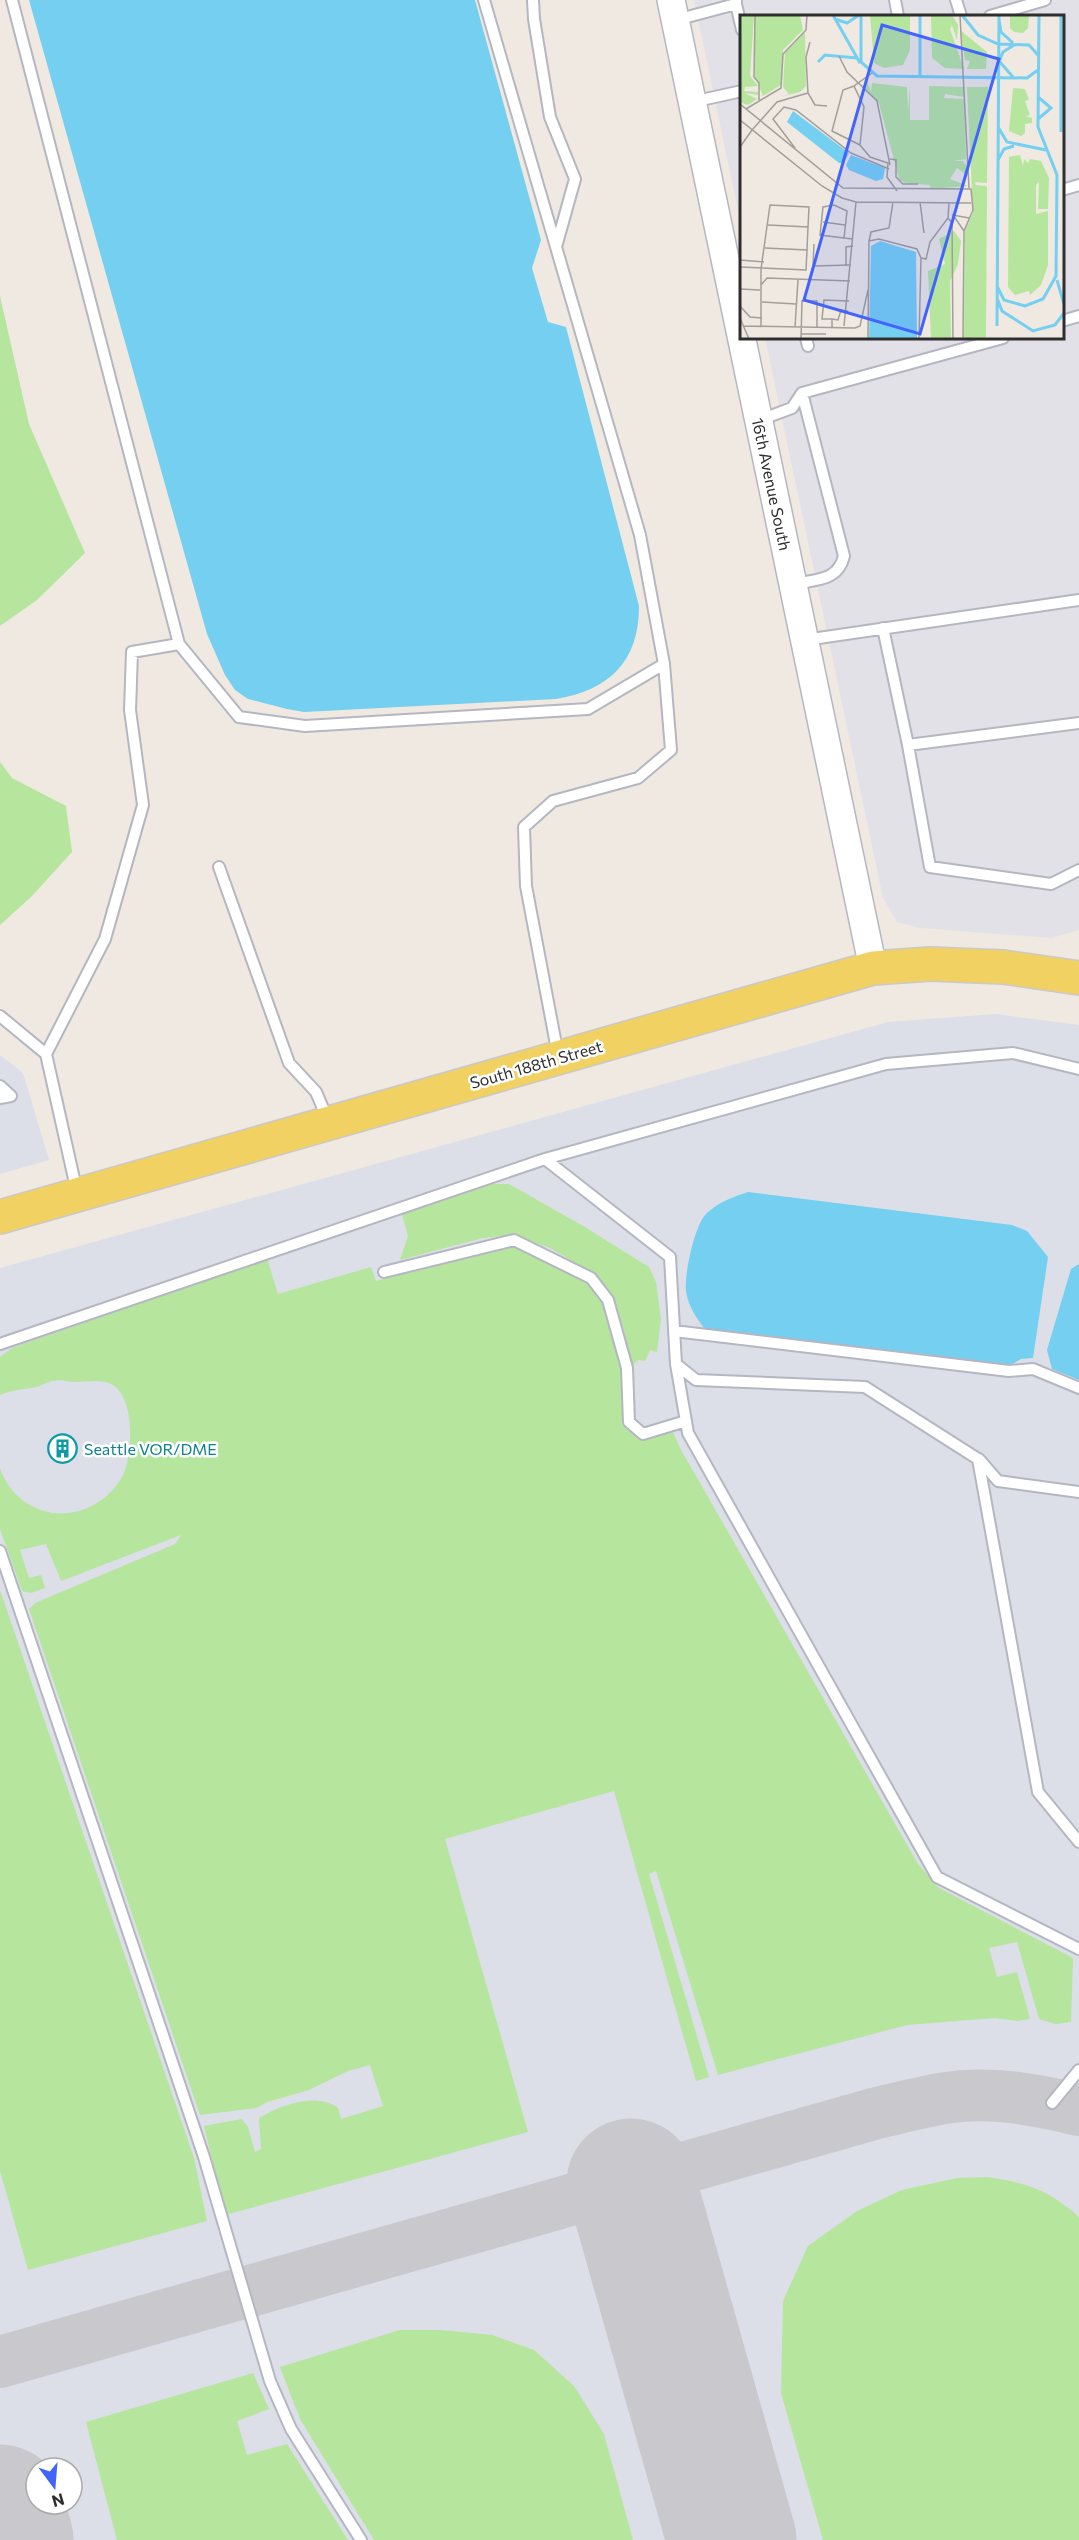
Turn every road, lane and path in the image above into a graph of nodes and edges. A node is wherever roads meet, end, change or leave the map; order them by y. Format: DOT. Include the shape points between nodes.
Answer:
graph roads {
  1 [pos="12,0"];
  2 [pos="484,0"];
  3 [pos="534,0"];
  4 [pos="895,0"];
  5 [pos="956,0"];
  6 [pos="1046,0"];
  7 [pos="736,2"];
  8 [pos="673,10"];
  9 [pos="898,15"];
  10 [pos="961,15"];
  11 [pos="994,15"];
  12 [pos="740,24"];
  13 [pos="740,91"];
  14 [pos="692,102"];
  15 [pos="1079,185"];
  16 [pos="1064,189"];
  17 [pos="556,247"];
  18 [pos="736,279"];
  19 [pos="740,304"];
  20 [pos="1079,316"];
  21 [pos="1064,320"];
  22 [pos="746,339"];
  23 [pos="999,339"];
  24 [pos="802,393"];
  25 [pos="759,420"];
  26 [pos="793,584"];
  27 [pos="1079,600"];
  28 [pos="883,628"];
  29 [pos="805,640"];
  30 [pos="179,644"];
  31 [pos="664,664"];
  32 [pos="1079,723"];
  33 [pos="908,744"];
  34 [pos="219,867"];
  35 [pos="1079,870"];
  36 [pos="873,968"];
  37 [pos="1079,978"];
  38 [pos="0,1016"];
  39 [pos="46,1054"];
  40 [pos="558,1058"];
  41 [pos="1079,1069"];
  42 [pos="0,1086"];
  43 [pos="0,1098"];
  44 [pos="329,1124"];
  45 [pos="545,1159"];
  46 [pos="78,1195"];
  47 [pos="0,1217"];
  48 [pos="384,1272"];
  49 [pos="674,1331"];
  50 [pos="0,1344"];
  51 [pos="676,1364"];
  52 [pos="1079,1388"];
  53 [pos="686,1421"];
  54 [pos="978,1459"];
  55 [pos="1079,1491"];
  56 [pos="0,1551"];
  57 [pos="1079,1842"];
  58 [pos="1079,1949"];
  59 [pos="1079,2070"];
  60 [pos="1052,2103"];
  61 [pos="362,2540"];
  1 -- 30 [label="lane"];
  2 -- 17 [label="lane"];
  3 -- 17 [label="lane" via="550,117 575,179"];
  4 -- 9 [label="lane"];
  5 -- 10 [label="lane"];
  6 -- 11 [label="lane"];
  7 -- 8 [label="lane"];
  7 -- 12 [label="lane"];
  8 -- 14 [label="street, 16th Avenue South"];
  13 -- 14 [label="lane"];
  14 -- 18 [label="street, 16th Avenue South"];
  15 -- 16 [label="lane"];
  17 -- 31 [label="lane" via="640,535"];
  18 -- 19 [label="street, 16th Avenue South"];
  20 -- 21 [label="lane"];
  22 -- 25 [label="street, 16th Avenue South"];
  23 -- 24 [label="lane"];
  24 -- 25 [label="lane" via="792,408"];
  24 -- 26 [label="lane" via="844,555 841,567 832,576"];
  25 -- 26 [label="street, 16th Avenue South"];
  26 -- 29 [label="street, 16th Avenue South"];
  27 -- 28 [label="lane"];
  28 -- 29 [label="lane"];
  28 -- 33 [label="lane"];
  29 -- 36 [label="street, 16th Avenue South"];
  30 -- 31 [label="lane" via="239,717 305,726 588,709"];
  30 -- 39 [label="lane" via="132,652 130,710 143,805 105,939"];
  31 -- 40 [label="lane" via="671,750 638,778 553,801 524,827 526,886"];
  32 -- 33 [label="lane"];
  33 -- 35 [label="lane" via="930,867 1051,884"];
  34 -- 44 [label="lane" via="289,1063 316,1092"];
  36 -- 37 [label="main road, South 188th Street" via="930,964 1003,967"];
  36 -- 40 [label="main road, South 188th Street"];
  38 -- 39 [label="lane"];
  39 -- 46 [label="lane"];
  40 -- 44 [label="main road, South 188th Street"];
  41 -- 45 [label="lane" via="1013,1053 886,1064"];
  42 -- 43 [label="lane" via="11,1096"];
  44 -- 46 [label="main road, South 188th Street"];
  45 -- 49 [label="lane" via="670,1257"];
  45 -- 50 [label="lane"];
  46 -- 47 [label="main road, South 188th Street"];
  48 -- 53 [label="lane" via="514,1240 581,1273 591,1278 608,1300 627,1368 629,1422 643,1434"];
  49 -- 51 [label="lane"];
  49 -- 52 [label="lane" via="1009,1371 1033,1369"];
  51 -- 53 [label="lane"];
  51 -- 54 [label="lane" via="696,1380 865,1387"];
  53 -- 58 [label="lane" via="688,1433 937,1876"];
  54 -- 55 [label="lane" via="998,1481"];
  54 -- 57 [label="lane" via="1038,1792"];
  56 -- 61 [label="lane" via="204,2157 270,2381 291,2429"];
  59 -- 60 [label="lane"];
}
